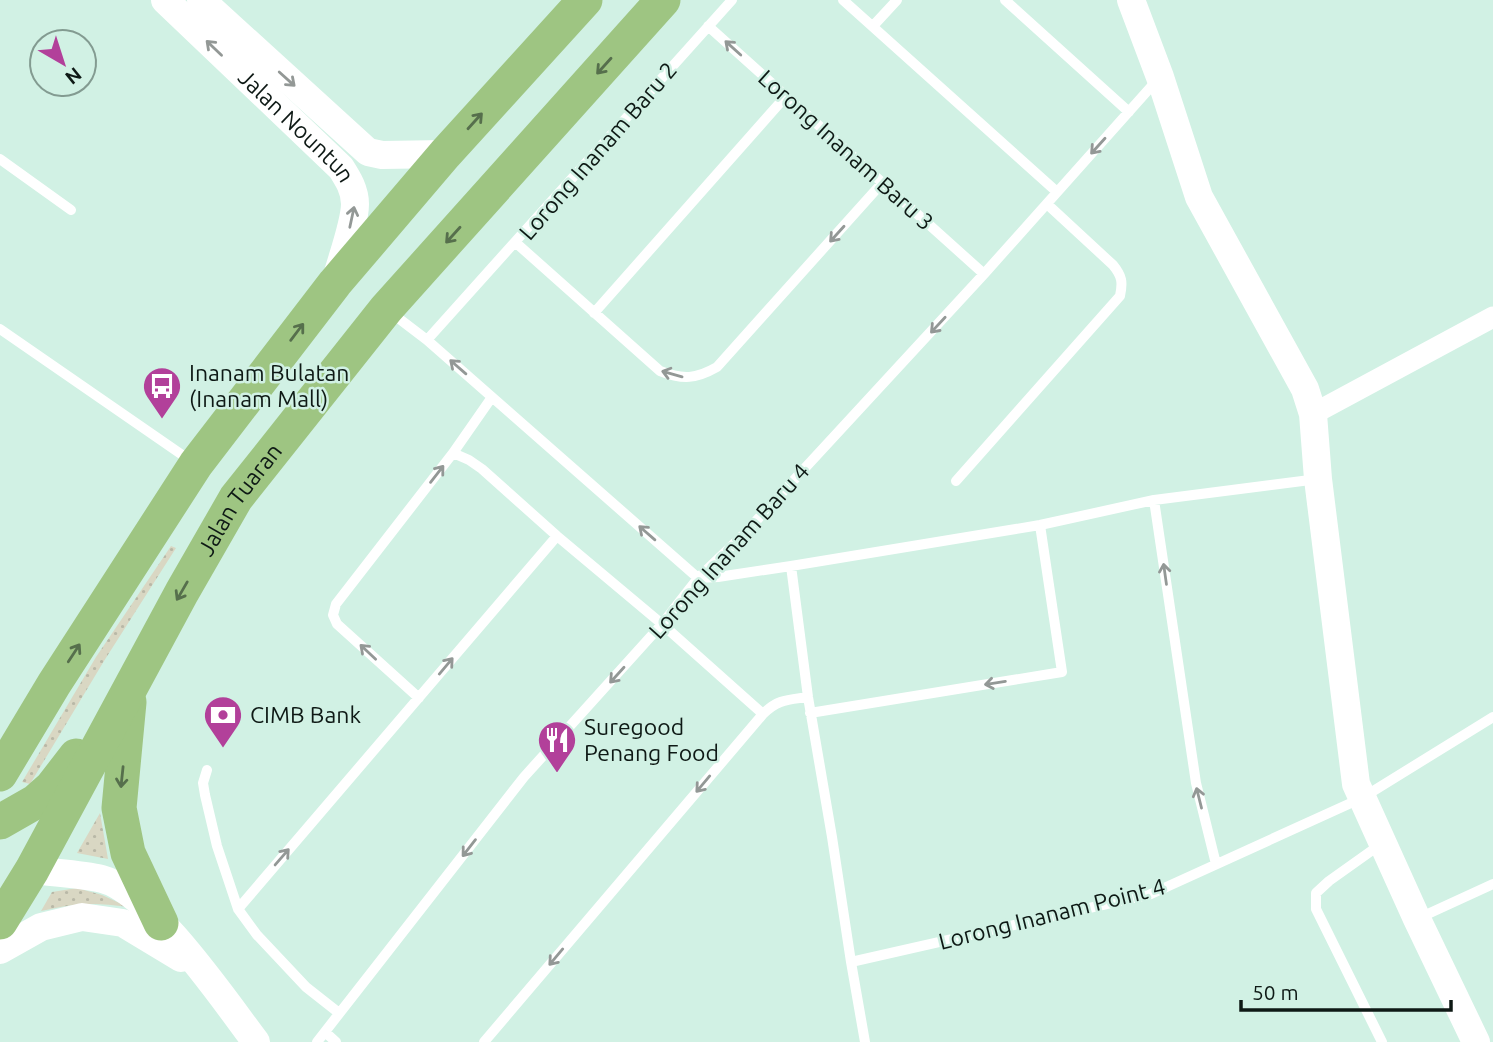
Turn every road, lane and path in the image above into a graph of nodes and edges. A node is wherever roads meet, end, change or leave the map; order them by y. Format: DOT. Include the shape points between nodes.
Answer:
graph roads {
  1 [pos="165,0"];
  2 [pos="201,0"];
  3 [pos="585,0"];
  4 [pos="663,0"];
  5 [pos="732,0"];
  6 [pos="843,0"];
  7 [pos="897,0"];
  8 [pos="1005,0"];
  9 [pos="1131,0"];
  10 [pos="708,26"];
  11 [pos="873,26"];
  12 [pos="1160,77"];
  13 [pos="786,96"];
  14 [pos="1129,112"];
  15 [pos="445,154"];
  16 [pos="0,159"];
  17 [pos="882,183"];
  18 [pos="1057,192"];
  19 [pos="1046,204"];
  20 [pos="71,210"];
  21 [pos="515,242"];
  22 [pos="984,274"];
  23 [pos="335,284"];
  24 [pos="386,309"];
  25 [pos="594,313"];
  26 [pos="1493,317"];
  27 [pos="0,329"];
  28 [pos="427,340"];
  29 [pos="492,397"];
  30 [pos="1313,414"];
  31 [pos="453,453"];
  32 [pos="196,464"];
  33 [pos="1318,479"];
  34 [pos="956,481"];
  35 [pos="1154,500"];
  36 [pos="1040,524"];
  37 [pos="557,536"];
  38 [pos="791,566"];
  39 [pos="698,578"];
  40 [pos="662,624"];
  41 [pos="54,684"];
  42 [pos="131,684"];
  43 [pos="808,697"];
  44 [pos="419,698"];
  45 [pos="810,713"];
  46 [pos="763,714"];
  47 [pos="1493,717"];
  48 [pos="0,723"];
  49 [pos="207,769"];
  50 [pos="0,774"];
  51 [pos="1362,797"];
  52 [pos="0,822"];
  53 [pos="1383,842"];
  54 [pos="1216,864"];
  55 [pos="32,870"];
  56 [pos="1493,884"];
  57 [pos="0,887"];
  58 [pos="238,909"];
  59 [pos="1417,919"];
  60 [pos="0,922"];
  61 [pos="162,923"];
  62 [pos="0,950"];
  63 [pos="850,962"];
  64 [pos="199,968"];
  65 [pos="339,1013"];
  66 [pos="325,1032"];
  67 [pos="256,1042"];
  68 [pos="317,1042"];
  69 [pos="336,1042"];
  70 [pos="484,1042"];
  71 [pos="864,1042"];
  72 [pos="1382,1042"];
  73 [pos="1476,1042"];
  23 -- 1 [label="street, Jalan Nountun, one-way" via="353,216 350,182 341,168"];
  2 -- 15 [label="street, Jalan Nountun, one-way" via="368,152"];
  15 -- 3 [label="main road, one-way"];
  4 -- 24 [label="main road, Jalan Tuaran, one-way"];
  5 -- 10 [label="lane, Lorong Inanam Baru 2"];
  6 -- 11 [label="lane"];
  7 -- 11 [label="lane"];
  8 -- 14 [label="lane"];
  9 -- 12 [label="street"];
  13 -- 10 [label="lane, Lorong Inanam Baru 3, one-way"];
  10 -- 21 [label="lane, Lorong Inanam Baru 2"];
  11 -- 18 [label="lane"];
  12 -- 14 [label="lane, Lorong Inanam Baru 4"];
  12 -- 30 [label="street" via="1199,197 1305,388"];
  13 -- 17 [label="lane, Lorong Inanam Baru 3"];
  13 -- 25 [label="lane"];
  14 -- 18 [label="lane, Lorong Inanam Baru 4, one-way"];
  15 -- 23 [label="main road"];
  16 -- 20 [label="lane"];
  17 -- 22 [label="lane, Lorong Inanam Baru 3"];
  17 -- 25 [label="lane, Lorong Inanam Baru 2, one-way" via="717,367 703,375 675,377 660,371"];
  18 -- 19 [label="lane, Lorong Inanam Baru 4"];
  19 -- 22 [label="lane, Lorong Inanam Baru 4"];
  19 -- 34 [label="lane" via="1113,265 1123,284 1120,296"];
  21 -- 25 [label="lane, Lorong Inanam Baru 2"];
  21 -- 28 [label="lane"];
  22 -- 39 [label="lane, Lorong Inanam Baru 4, one-way"];
  32 -- 23 [label="main road, one-way"];
  24 -- 28 [label="lane"];
  24 -- 42 [label="main road, Jalan Tuaran, one-way" via="236,498"];
  26 -- 30 [label="street"];
  27 -- 32 [label="lane"];
  29 -- 28 [label="lane, one-way"];
  29 -- 31 [label="lane"];
  39 -- 29 [label="lane, one-way"];
  30 -- 33 [label="street"];
  31 -- 37 [label="lane" via="482,469"];
  44 -- 31 [label="lane, one-way" via="337,624 333,615 336,604"];
  41 -- 32 [label="main road, one-way"];
  33 -- 35 [label="lane"];
  33 -- 51 [label="street" via="1356,784"];
  35 -- 36 [label="lane"];
  54 -- 35 [label="lane, one-way" via="1196,783"];
  36 -- 38 [label="lane"];
  36 -- 45 [label="lane, one-way" via="1062,673"];
  37 -- 40 [label="lane"];
  44 -- 37 [label="lane, one-way"];
  38 -- 39 [label="lane"];
  38 -- 43 [label="lane"];
  39 -- 40 [label="lane, Lorong Inanam Baru 4"];
  40 -- 46 [label="lane"];
  40 -- 65 [label="lane, Lorong Inanam Baru 4, one-way" via="524,777"];
  41 -- 48 [label="main road"];
  41 -- 50 [label="main road"];
  42 -- 52 [label="main road" via="52,787"];
  42 -- 55 [label="main road, Jalan Tuaran"];
  42 -- 61 [label="main road, one-way" via="119,808 128,853"];
  43 -- 45 [label="lane"];
  43 -- 46 [label="lane" via="772,704"];
  58 -- 44 [label="lane, one-way"];
  45 -- 63 [label="lane"];
  46 -- 70 [label="lane, one-way"];
  47 -- 51 [label="lane, Lorong Inanam Point 4"];
  49 -- 58 [label="lane" via="205,795"];
  51 -- 53 [label="street"];
  51 -- 54 [label="lane, Lorong Inanam Point 4"];
  53 -- 59 [label="street"];
  53 -- 72 [label="lane" via="1316,893 1316,909"];
  54 -- 63 [label="lane, Lorong Inanam Point 4" via="1151,894"];
  55 -- 57 [label="main road"];
  55 -- 60 [label="main road, Jalan Tuaran"];
  55 -- 61 [label="street" via="104,879 129,893"];
  56 -- 59 [label="lane"];
  58 -- 65 [label="lane" via="306,987"];
  59 -- 73 [label="street"];
  61 -- 64 [label="street"];
  62 -- 64 [label="street" via="41,927 82,917 123,923"];
  63 -- 71 [label="lane"];
  64 -- 67 [label="street"];
  65 -- 66 [label="lane, Lorong Inanam Baru 4"];
  66 -- 68 [label="lane, Lorong Inanam Baru 4"];
  66 -- 69 [label="lane"];
}
